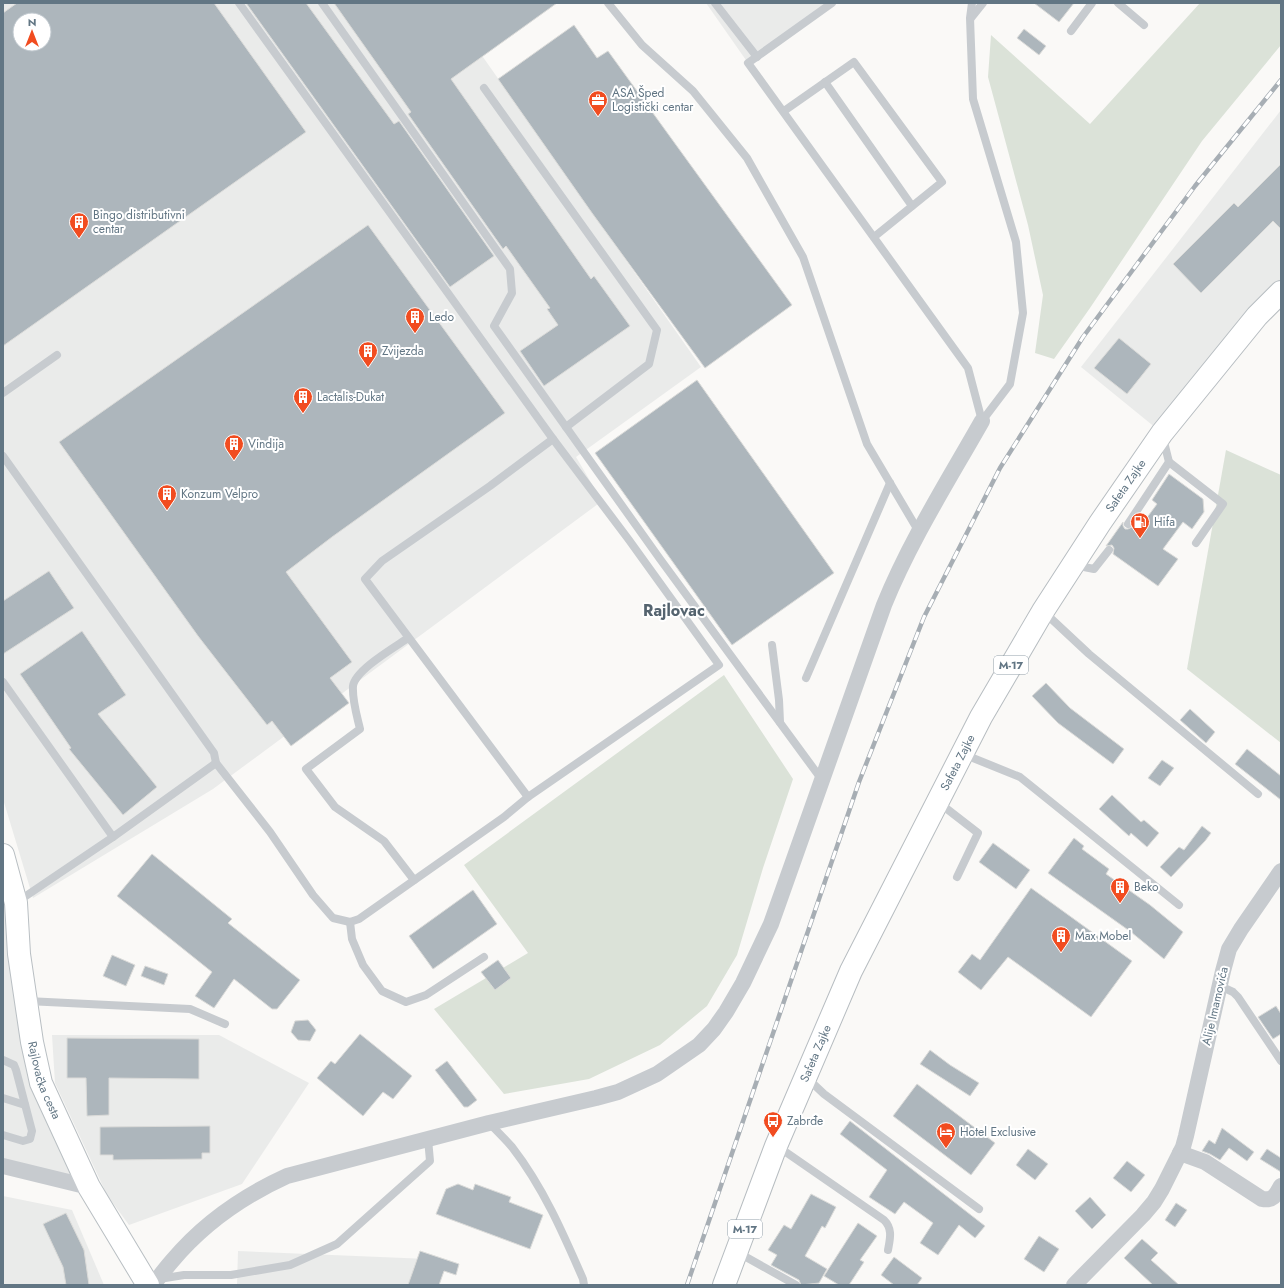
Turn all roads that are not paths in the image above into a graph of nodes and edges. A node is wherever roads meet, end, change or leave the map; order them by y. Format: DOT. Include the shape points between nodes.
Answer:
graph roads {
  1 [pos="240,3"];
  2 [pos="322,3"];
  3 [pos="608,3"];
  4 [pos="716,3"];
  5 [pos="832,3"];
  6 [pos="972,3"];
  7 [pos="983,3"];
  8 [pos="1092,3"];
  9 [pos="1118,3"];
  10 [pos="970,18"];
  11 [pos="1144,25"];
  12 [pos="1070,31"];
  13 [pos="757,57"];
  14 [pos="824,82"];
  15 [pos="484,88"];
  16 [pos="784,112"];
  17 [pos="912,206"];
  18 [pos="874,237"];
  19 [pos="1281,292"];
  20 [pos="57,355"];
  21 [pos="3,393"];
  22 [pos="982,421"];
  23 [pos="566,427"];
  24 [pos="1162,433"];
  25 [pos="554,440"];
  26 [pos="3,456"];
  27 [pos="1169,462"];
  28 [pos="890,483"];
  29 [pos="1128,524"];
  30 [pos="919,532"];
  31 [pos="1196,543"];
  32 [pos="1109,550"];
  33 [pos="1073,564"];
  34 [pos="1043,611"];
  35 [pos="408,638"];
  36 [pos="772,646"];
  37 [pos="806,678"];
  38 [pos="3,682"];
  39 [pos="780,722"];
  40 [pos="962,754"];
  41 [pos="216,763"];
  42 [pos="822,780"];
  43 [pos="1258,794"];
  44 [pos="528,797"];
  45 [pos="938,802"];
  46 [pos="113,837"];
  47 [pos="3,855"];
  48 [pos="1281,871"];
  49 [pos="958,877"];
  50 [pos="414,880"];
  51 [pos="16,903"];
  52 [pos="1179,905"];
  53 [pos="350,922"];
  54 [pos="484,957"];
  55 [pos="1220,986"];
  56 [pos="26,1001"];
  57 [pos="225,1024"];
  58 [pos="3,1060"];
  59 [pos="1281,1061"];
  60 [pos="805,1076"];
  61 [pos="3,1098"];
  62 [pos="25,1105"];
  63 [pos="489,1123"];
  64 [pos="3,1135"];
  65 [pos="428,1139"];
  66 [pos="776,1146"];
  67 [pos="1180,1153"];
  68 [pos="3,1166"];
  69 [pos="1281,1186"];
  70 [pos="89,1187"];
  71 [pos="980,1209"];
  72 [pos="888,1250"];
  73 [pos="736,1251"];
  74 [pos="153,1283"];
  75 [pos="584,1285"];
  76 [pos="724,1285"];
  77 [pos="796,1285"];
  78 [pos="1074,1285"];
  1 -- 25 [label="lane"];
  2 -- 23 [label="lane" via="510,269 512,293 494,326"];
  3 -- 28 [label="lane" via="642,45 693,91 747,158 803,257 867,444"];
  4 -- 13 [label="lane"];
  5 -- 13 [label="lane"];
  6 -- 10 [label="lane"];
  7 -- 10 [label="lane"];
  8 -- 12 [label="lane"];
  9 -- 11 [label="lane"];
  10 -- 22 [label="lane" via="973,99 1016,242 1023,313 1010,384"];
  13 -- 16 [label="lane" via="748,63"];
  14 -- 16 [label="lane"];
  14 -- 17 [label="lane"];
  14 -- 17 [label="lane" via="854,62 942,182"];
  15 -- 23 [label="lane" via="657,330 649,364"];
  16 -- 18 [label="lane"];
  17 -- 18 [label="lane"];
  18 -- 22 [label="lane" via="968,368"];
  19 -- 24 [label="main road, Safeta Zajke / M-17" via="1257,316"];
  20 -- 21 [label="lane"];
  22 -- 30 [label="street"];
  23 -- 39 [label="lane"];
  24 -- 27 [label="lane"];
  24 -- 33 [label="main road, Safeta Zajke / M-17"];
  25 -- 35 [label="lane" via="382,561 365,579"];
  25 -- 44 [label="lane" via="719,665"];
  26 -- 41 [label="lane" via="214,752"];
  27 -- 29 [label="lane"];
  27 -- 31 [label="lane" via="1223,504"];
  28 -- 30 [label="lane"];
  28 -- 37 [label="lane"];
  30 -- 42 [label="street" via="884,605"];
  32 -- 33 [label="lane" via="1094,569"];
  33 -- 34 [label="main road, Safeta Zajke / M-17"];
  34 -- 40 [label="main road, Safeta Zajke / M-17"];
  34 -- 43 [label="lane" via="1089,654"];
  35 -- 44 [label="lane"];
  35 -- 50 [label="lane" via="366,666 353,685 360,729 306,769 335,807 384,841"];
  36 -- 39 [label="lane"];
  38 -- 46 [label="lane"];
  39 -- 42 [label="lane"];
  40 -- 45 [label="main road, Safeta Zajke / M-17"];
  40 -- 52 [label="lane" via="1020,777"];
  41 -- 46 [label="lane"];
  41 -- 53 [label="lane" via="270,832 313,895 333,918"];
  42 -- 63 [label="street" via="771,924 726,1012 699,1045 657,1074 618,1092"];
  44 -- 50 [label="lane" via="504,817"];
  45 -- 49 [label="lane" via="978,833"];
  45 -- 60 [label="main road, Safeta Zajke / M-17" via="851,971"];
  46 -- 51 [label="lane"];
  47 -- 51 [label="main road, Rajlovačka cesta"];
  48 -- 55 [label="street, Alije Imamovića" via="1229,949"];
  50 -- 53 [label="lane" via="360,919"];
  51 -- 56 [label="main road, Rajlovačka cesta" via="19,954"];
  53 -- 54 [label="lane" via="352,939 366,970 382,991 406,1002 426,995"];
  55 -- 59 [label="lane" via="1238,997"];
  55 -- 67 [label="street, Alije Imamovića"];
  56 -- 57 [label="lane" via="190,1009"];
  56 -- 70 [label="main road, Rajlovačka cesta" via="41,1083"];
  58 -- 62 [label="lane" via="14,1065"];
  60 -- 66 [label="main road, Safeta Zajke / M-17"];
  60 -- 71 [label="lane" via="824,1094"];
  61 -- 62 [label="lane"];
  62 -- 64 [label="lane" via="32,1131 30,1139 24,1141"];
  63 -- 65 [label="street"];
  63 -- 75 [label="lane" via="512,1147 537,1184 561,1228"];
  65 -- 74 [label="street" via="307,1170 266,1185 236,1203 194,1237"];
  65 -- 74 [label="lane" via="430,1161 337,1244 290,1265 231,1275 184,1275"];
  66 -- 72 [label="lane" via="884,1220 890,1231"];
  66 -- 73 [label="main road, Safeta Zajke / M-17"];
  67 -- 69 [label="street" via="1204,1162 1262,1199 1274,1197"];
  67 -- 78 [label="street, Alije Imamovića" via="1162,1189 1147,1210"];
  68 -- 70 [label="street"];
  70 -- 74 [label="main road, Rajlovačka cesta"];
  73 -- 76 [label="main road, Safeta Zajke / M-17"];
  73 -- 77 [label="lane"];
}
